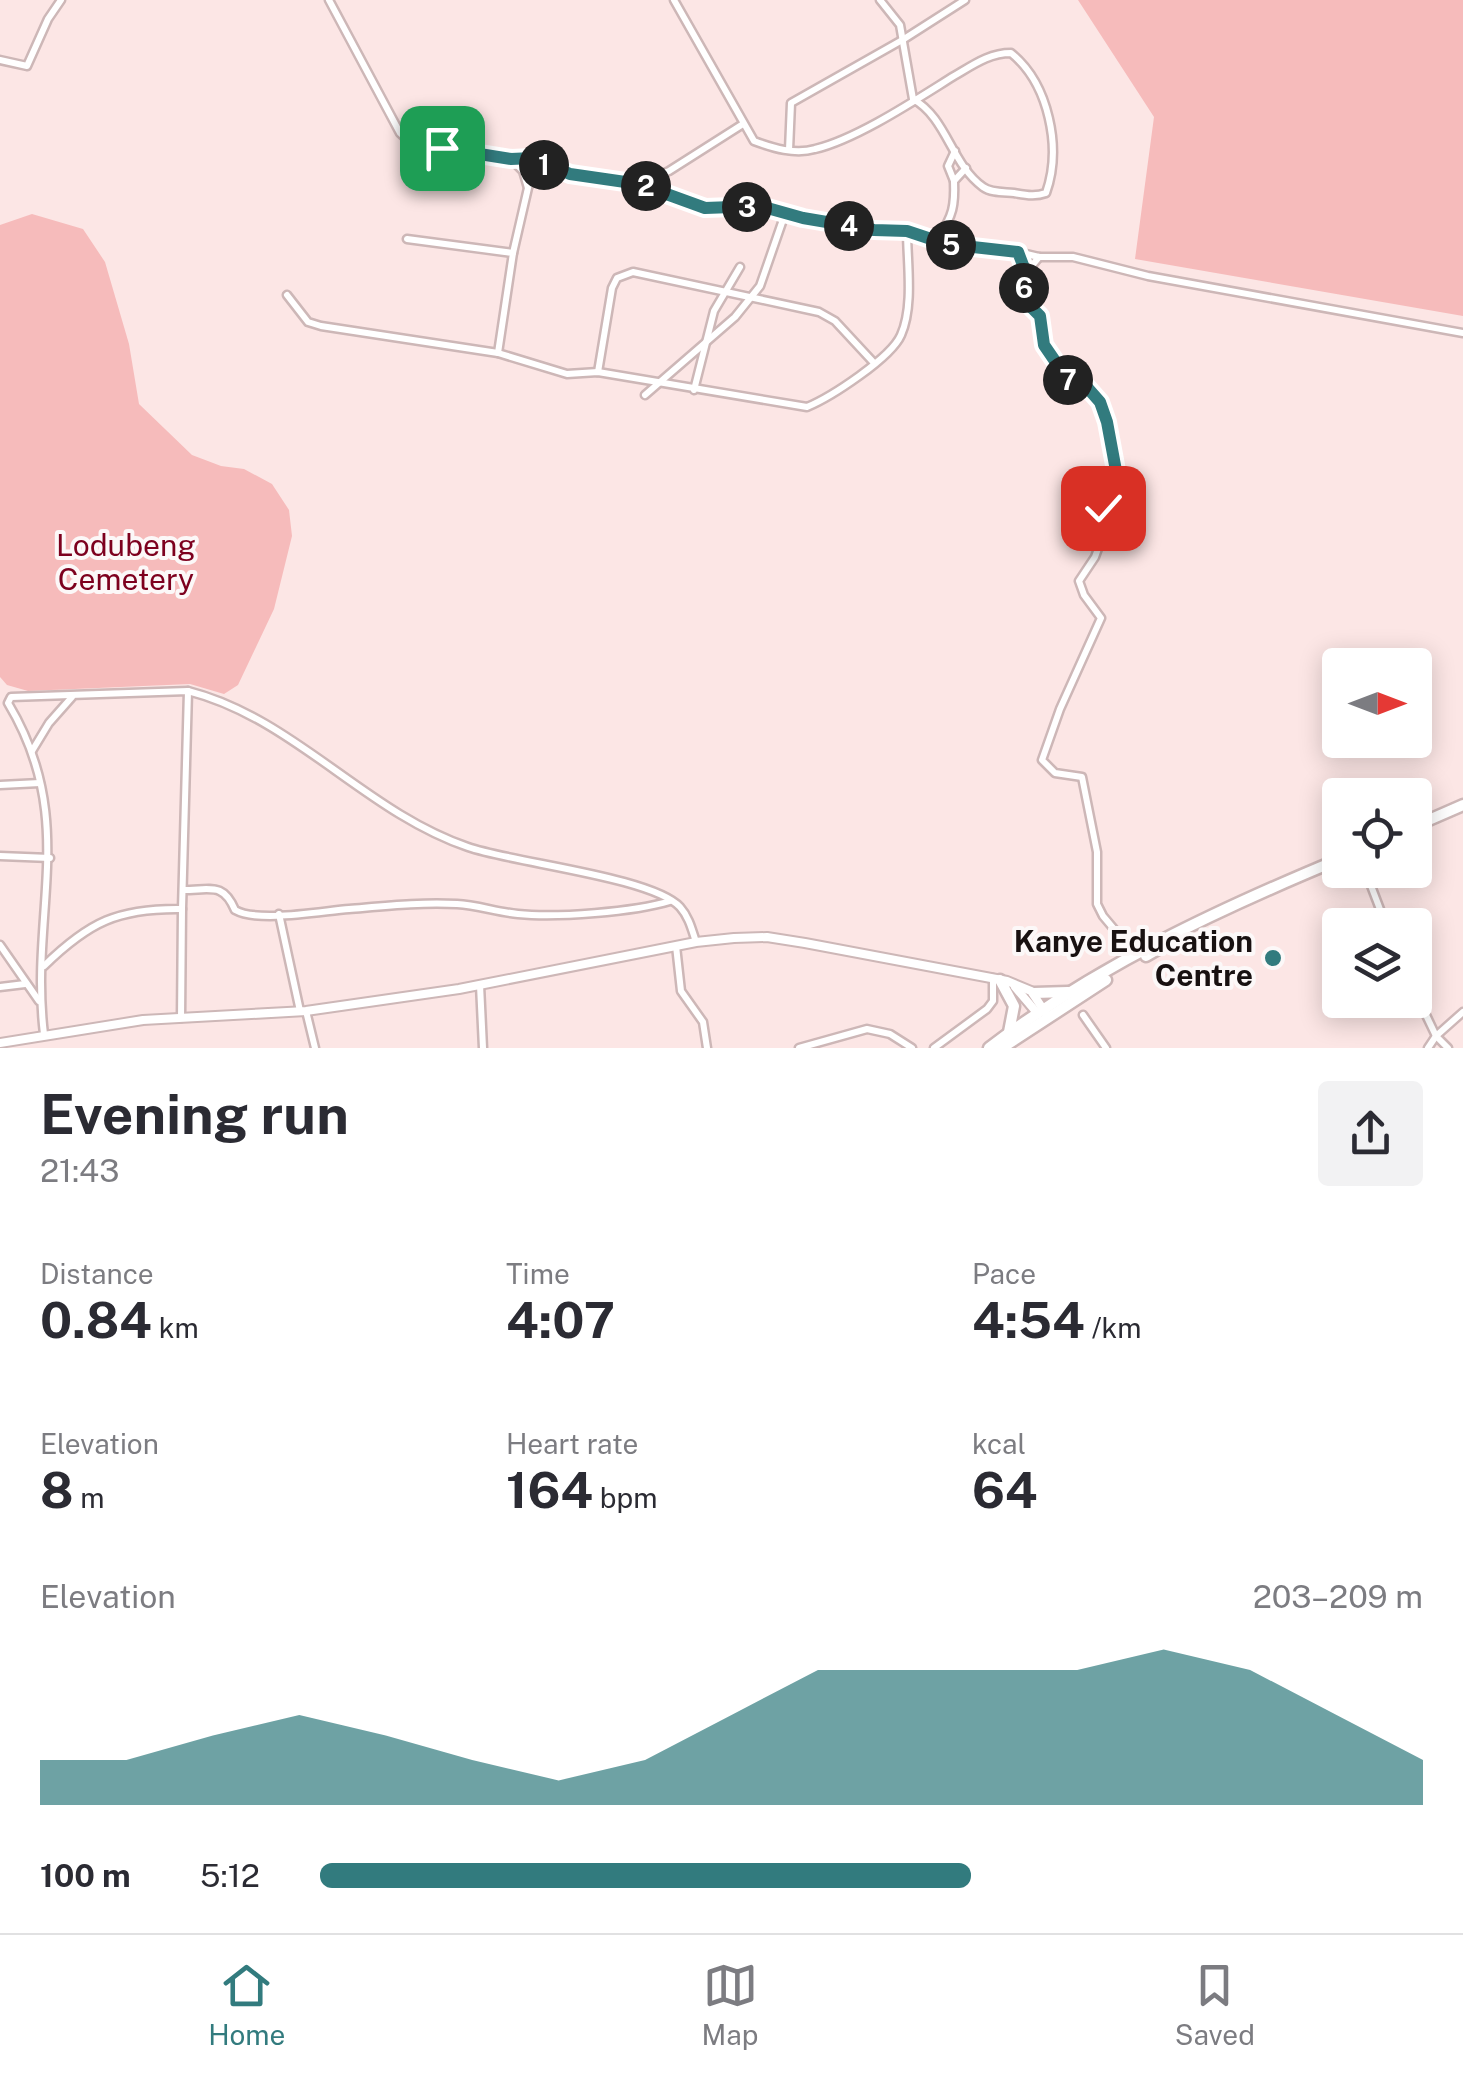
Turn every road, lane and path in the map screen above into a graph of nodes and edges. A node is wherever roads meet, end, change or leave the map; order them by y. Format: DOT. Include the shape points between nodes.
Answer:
graph roads {
  1 [pos="61,0"];
  2 [pos="329,0"];
  3 [pos="674,0"];
  4 [pos="880,0"];
  5 [pos="965,0"];
  6 [pos="904,39"];
  7 [pos="0,60"];
  8 [pos="913,99"];
  9 [pos="742,124"];
  10 [pos="789,150"];
  11 [pos="955,151"];
  12 [pos="511,159"];
  13 [pos="547,166"];
  14 [pos="966,168"];
  15 [pos="668,171"];
  16 [pos="954,181"];
  17 [pos="639,184"];
  18 [pos="528,188"];
  19 [pos="658,190"];
  20 [pos="786,211"];
  21 [pos="907,231"];
  22 [pos="939,236"];
  23 [pos="407,239"];
  24 [pos="925,239"];
  25 [pos="946,244"];
  26 [pos="1018,252"];
  27 [pos="513,253"];
  28 [pos="1039,258"];
  29 [pos="740,267"];
  30 [pos="1026,273"];
  31 [pos="724,294"];
  32 [pos="287,295"];
  33 [pos="747,298"];
  34 [pos="1463,333"];
  35 [pos="708,338"];
  36 [pos="498,353"];
  37 [pos="874,363"];
  38 [pos="598,372"];
  39 [pos="660,384"];
  40 [pos="694,390"];
  41 [pos="644,396"];
  42 [pos="188,691"];
  43 [pos="73,696"];
  44 [pos="31,751"];
  45 [pos="40,783"];
  46 [pos="0,785"];
  47 [pos="1463,805"];
  48 [pos="1432,819"];
  49 [pos="0,856"];
  50 [pos="50,858"];
  51 [pos="1322,867"];
  52 [pos="183,890"];
  53 [pos="672,900"];
  54 [pos="182,909"];
  55 [pos="280,914"];
  56 [pos="1209,918"];
  57 [pos="696,942"];
  58 [pos="0,945"];
  59 [pos="676,946"];
  60 [pos="1135,954"];
  61 [pos="43,967"];
  62 [pos="1000,980"];
  63 [pos="25,984"];
  64 [pos="480,985"];
  65 [pos="0,987"];
  66 [pos="1072,991"];
  67 [pos="1034,993"];
  68 [pos="40,1002"];
  69 [pos="303,1011"];
  70 [pos="1463,1012"];
  71 [pos="1043,1015"];
  72 [pos="1083,1015"];
  73 [pos="180,1018"];
  74 [pos="1427,1018"];
  75 [pos="1009,1033"];
  76 [pos="44,1034"];
  77 [pos="1436,1036"];
  78 [pos="0,1043"];
  79 [pos="314,1048"];
  80 [pos="482,1048"];
  81 [pos="707,1048"];
  82 [pos="799,1048"];
  83 [pos="912,1048"];
  84 [pos="934,1048"];
  85 [pos="989,1048"];
  86 [pos="1002,1048"];
  87 [pos="1106,1048"];
  88 [pos="1428,1048"];
  89 [pos="1448,1048"];
  1 -- 7 [label="street" via="26,66"];
  2 -- 12 [label="street" via="412,144"];
  3 -- 9 [label="street"];
  4 -- 6 [label="street"];
  5 -- 6 [label="street"];
  6 -- 8 [label="street"];
  6 -- 10 [label="street" via="790,103"];
  8 -- 10 [label="street" via="845,138 813,150"];
  8 -- 11 [label="street" via="931,109"];
  8 -- 14 [label="street" via="994,54 1011,53 1022,62 1052,134 1046,193 994,191"];
  9 -- 10 [label="street" via="754,141"];
  9 -- 15 [label="street"];
  11 -- 14 [label="street"];
  11 -- 16 [label="street" via="948,166"];
  12 -- 13 [label="street" via="533,158"];
  12 -- 18 [label="street"];
  13 -- 17 [label="street"];
  13 -- 18 [label="street"];
  14 -- 16 [label="street"];
  15 -- 17 [label="street"];
  15 -- 19 [label="street"];
  16 -- 22 [label="street" via="955,208"];
  17 -- 19 [label="street"];
  18 -- 27 [label="street"];
  19 -- 20 [label="street" via="705,208"];
  20 -- 21 [label="street"];
  20 -- 33 [label="street" via="760,286"];
  21 -- 24 [label="street"];
  21 -- 37 [label="street" via="901,336"];
  22 -- 24 [label="street"];
  22 -- 25 [label="street"];
  23 -- 27 [label="street"];
  24 -- 25 [label="street"];
  25 -- 26 [label="street"];
  26 -- 28 [label="street"];
  26 -- 30 [label="street"];
  27 -- 36 [label="street"];
  28 -- 30 [label="street"];
  28 -- 34 [label="street" via="1073,257"];
  29 -- 31 [label="street"];
  30 -- 60 [label="street" via="1024,289 1040,316 1044,345 1068,380 1085,385 1100,402 1117,476 1103,508 1104,532 1079,581 1101,618 1042,760 1055,773 1082,777 1096,852 1097,904"];
  31 -- 33 [label="street"];
  31 -- 35 [label="street"];
  31 -- 38 [label="street" via="625,273 612,288"];
  32 -- 36 [label="street" via="308,322 321,326"];
  33 -- 35 [label="street"];
  33 -- 37 [label="street" via="828,316"];
  35 -- 39 [label="street"];
  35 -- 40 [label="street"];
  36 -- 38 [label="street" via="567,374"];
  37 -- 40 [label="street" via="834,396 807,407"];
  38 -- 39 [label="street"];
  39 -- 40 [label="street"];
  39 -- 41 [label="street"];
  42 -- 43 [label="street"];
  42 -- 52 [label="street"];
  42 -- 53 [label="street" via="242,709 383,806 441,837"];
  43 -- 44 [label="street"];
  43 -- 44 [label="street" via="11,697"];
  44 -- 45 [label="street"];
  45 -- 46 [label="street"];
  45 -- 50 [label="street"];
  47 -- 48 [label="highway"];
  49 -- 50 [label="street"];
  50 -- 61 [label="street"];
  51 -- 56 [label="highway"];
  52 -- 54 [label="street"];
  52 -- 55 [label="street" via="223,890 239,913"];
  53 -- 55 [label="street" via="551,916 424,902"];
  53 -- 57 [label="street" via="686,914"];
  54 -- 61 [label="street" via="114,916 79,933"];
  54 -- 73 [label="street"];
  55 -- 69 [label="street"];
  56 -- 60 [label="highway"];
  56 -- 71 [label="highway"];
  57 -- 59 [label="street"];
  57 -- 62 [label="street" via="767,937"];
  58 -- 63 [label="street"];
  59 -- 64 [label="street"];
  59 -- 81 [label="street" via="681,991 703,1022"];
  60 -- 66 [label="highway"];
  61 -- 68 [label="street"];
  62 -- 67 [label="street"];
  62 -- 71 [label="street"];
  62 -- 75 [label="highway" via="1014,1006"];
  62 -- 84 [label="street" via="987,1009"];
  63 -- 65 [label="street"];
  63 -- 68 [label="street"];
  64 -- 69 [label="street"];
  64 -- 80 [label="street"];
  66 -- 67 [label="highway"];
  66 -- 71 [label="highway"];
  67 -- 71 [label="street"];
  68 -- 76 [label="street"];
  69 -- 73 [label="street"];
  69 -- 79 [label="street"];
  70 -- 77 [label="street"];
  71 -- 75 [label="highway"];
  71 -- 86 [label="highway"];
  72 -- 87 [label="street"];
  73 -- 76 [label="street"];
  74 -- 77 [label="street"];
  75 -- 85 [label="highway"];
  76 -- 78 [label="street"];
  77 -- 88 [label="street"];
  77 -- 89 [label="street"];
  82 -- 83 [label="street" via="876,1030"];
}
